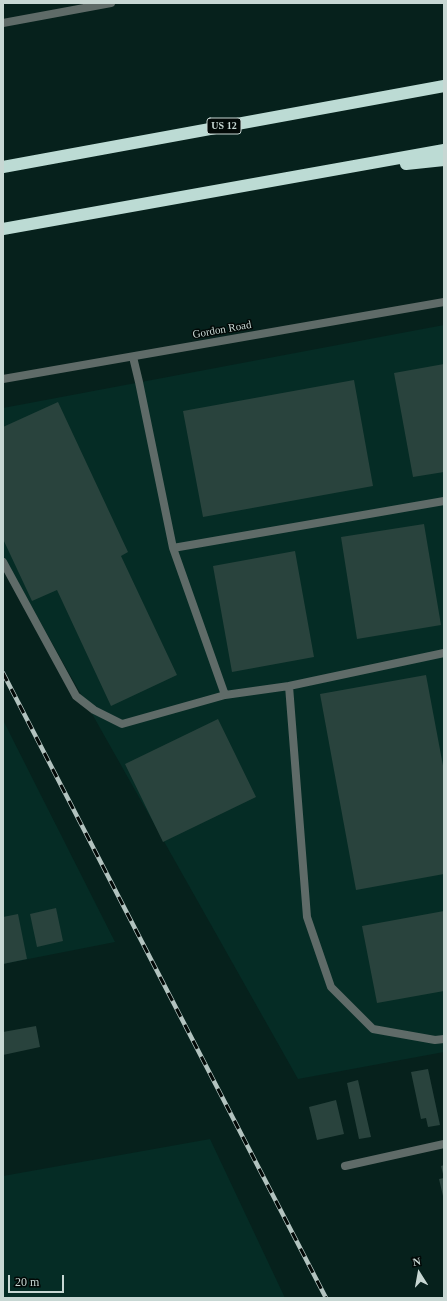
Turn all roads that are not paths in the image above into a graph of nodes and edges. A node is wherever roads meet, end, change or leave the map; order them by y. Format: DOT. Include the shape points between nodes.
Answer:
graph roads {
  1 [pos="111,3"];
  2 [pos="3,23"];
  3 [pos="444,86"];
  4 [pos="444,150"];
  5 [pos="444,160"];
  6 [pos="3,167"];
  7 [pos="326,172"];
  8 [pos="3,230"];
  9 [pos="444,302"];
  10 [pos="133,356"];
  11 [pos="3,379"];
  12 [pos="444,501"];
  13 [pos="173,548"];
  14 [pos="3,562"];
  15 [pos="444,653"];
  16 [pos="289,686"];
  17 [pos="225,695"];
  18 [pos="444,1039"];
  19 [pos="444,1144"];
  20 [pos="345,1166"];
  1 -- 2 [label="street"];
  3 -- 6 [label="highway, US 12"];
  4 -- 7 [label="highway"];
  5 -- 7 [label="highway"];
  7 -- 8 [label="highway"];
  9 -- 10 [label="street, Gordon Road"];
  10 -- 11 [label="street, Gordon Road"];
  10 -- 13 [label="street"];
  12 -- 13 [label="street"];
  13 -- 17 [label="street"];
  14 -- 17 [label="street" via="76,696 94,710 122,724"];
  15 -- 16 [label="street"];
  16 -- 17 [label="street"];
  16 -- 18 [label="street" via="308,917 331,987 373,1029 435,1040"];
  19 -- 20 [label="street"];
}
